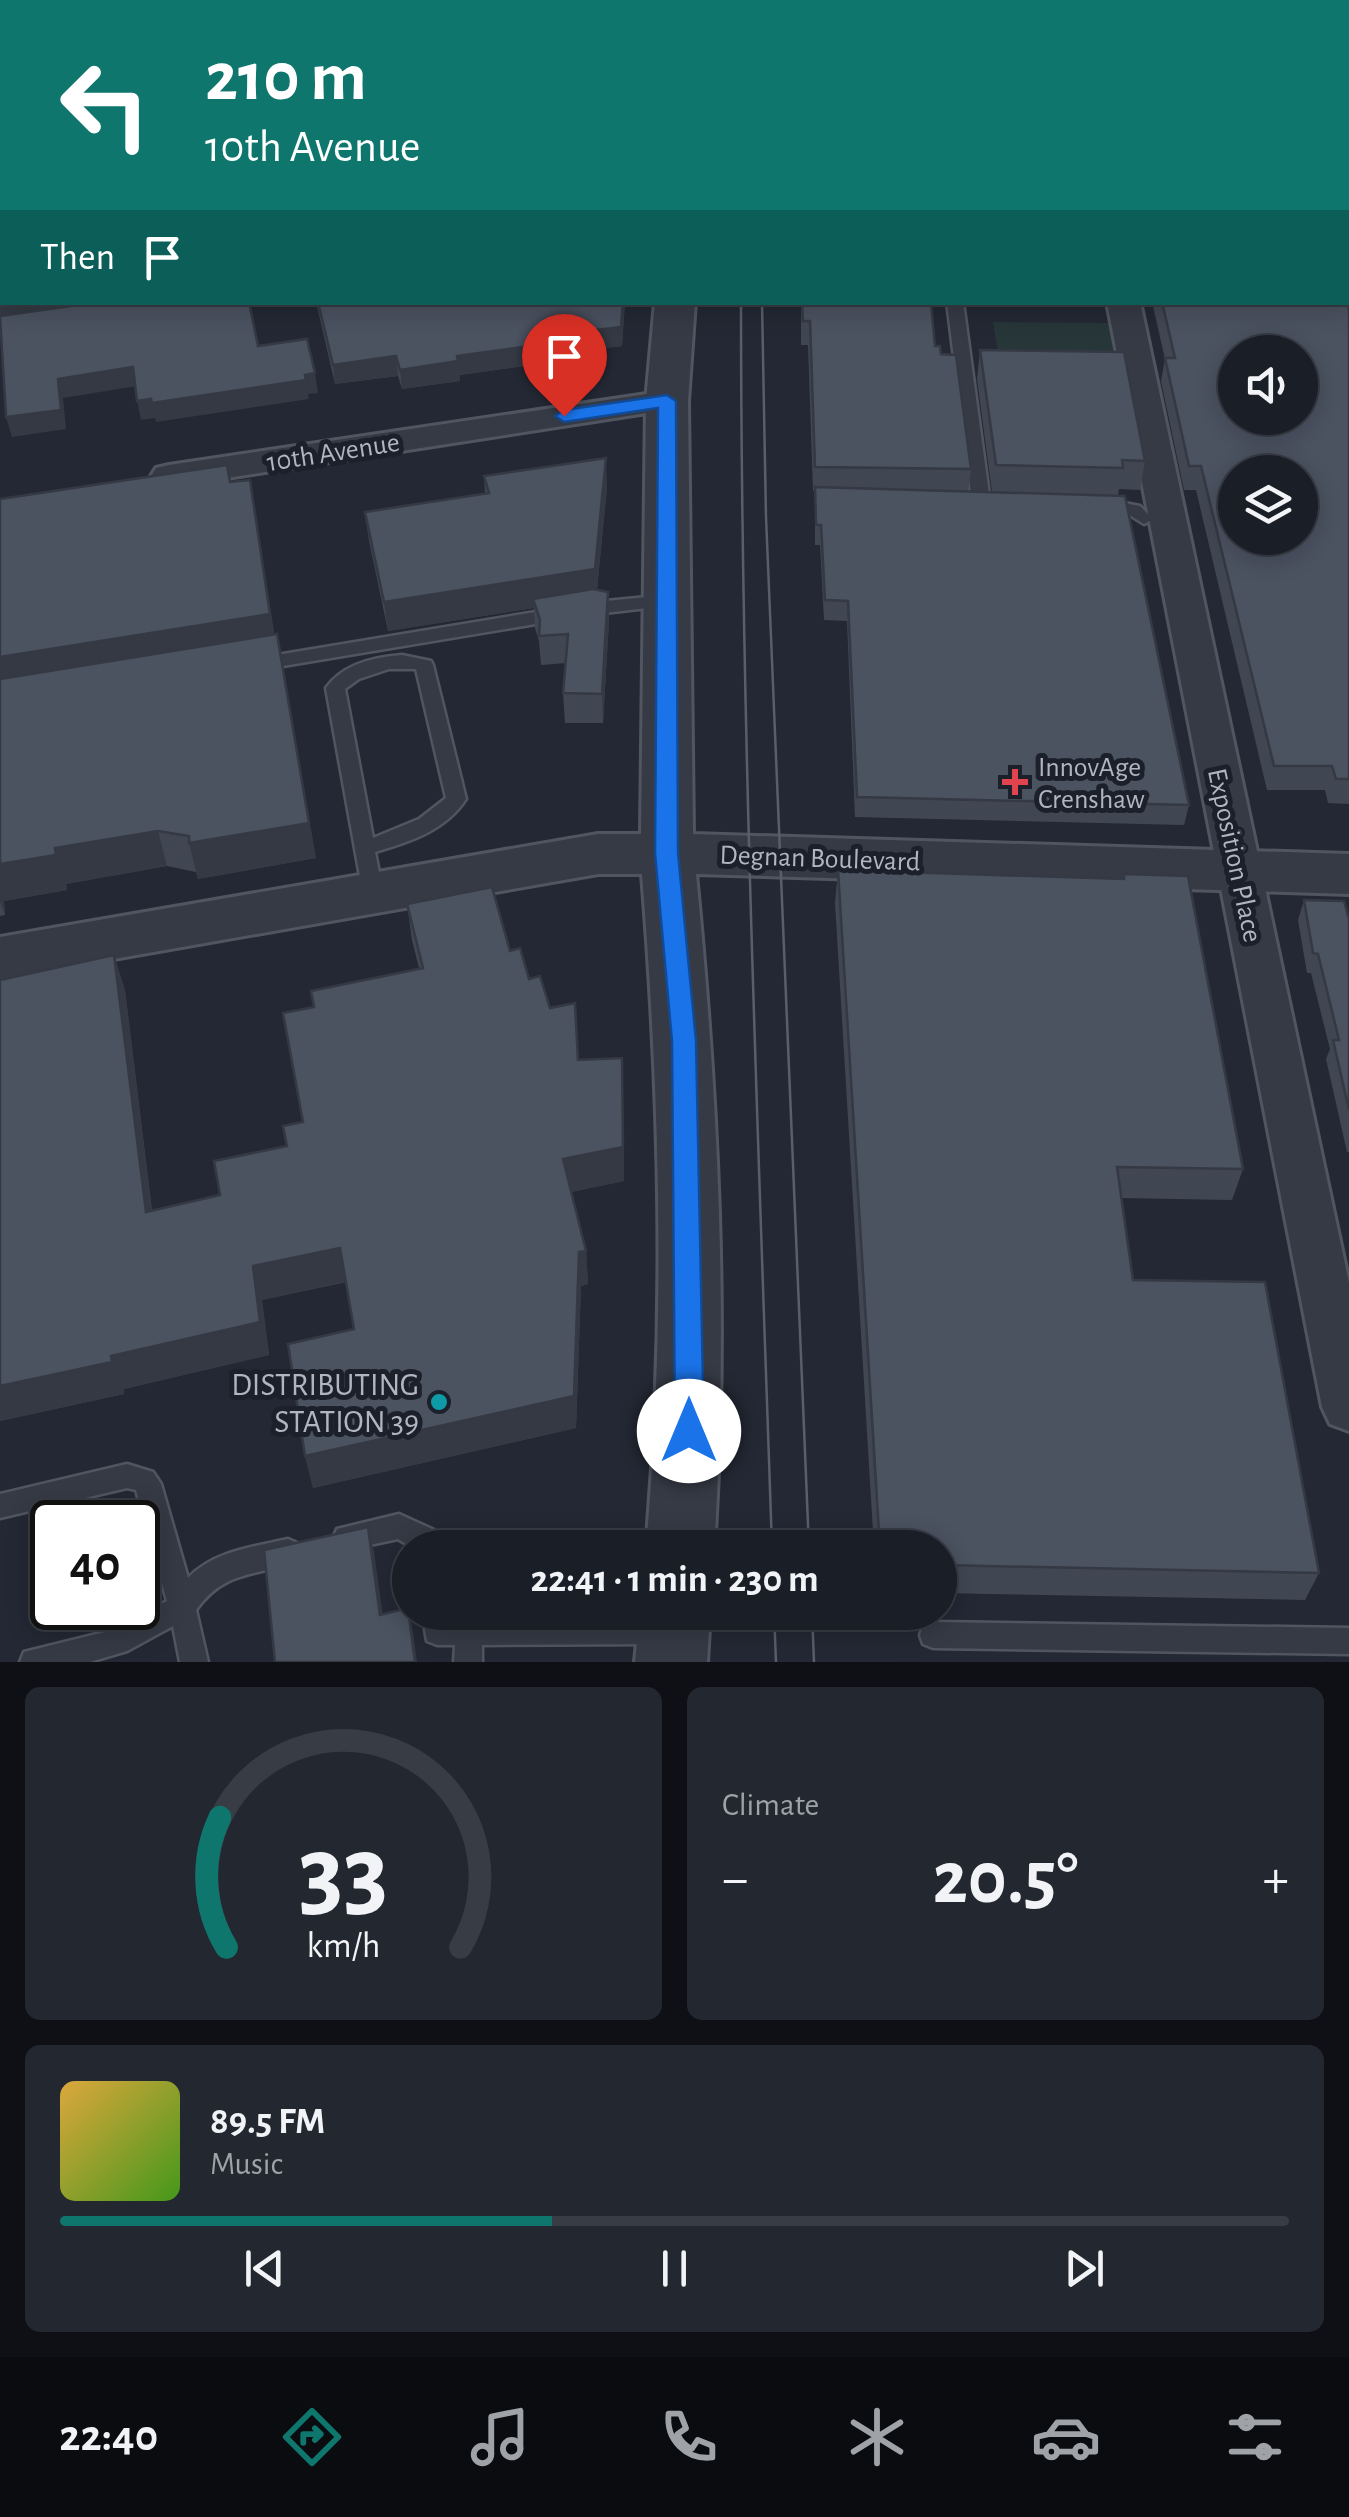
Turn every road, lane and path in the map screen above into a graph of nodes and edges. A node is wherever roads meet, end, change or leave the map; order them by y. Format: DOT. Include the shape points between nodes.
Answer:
graph roads {
  1 [pos="675,305"];
  2 [pos="955,305"];
  3 [pos="1123,305"];
  4 [pos="667,401"];
  5 [pos="136,481"];
  6 [pos="961,502"];
  7 [pos="1077,504"];
  8 [pos="1144,519"];
  9 [pos="667,601"];
  10 [pos="236,668"];
  11 [pos="667,853"];
  12 [pos="368,870"];
  13 [pos="1240,871"];
  14 [pos="1349,874"];
  15 [pos="0,958"];
  16 [pos="1349,1407"];
  17 [pos="0,1506"];
  18 [pos="407,1530"];
  19 [pos="681,1530"];
  20 [pos="182,1607"];
  21 [pos="437,1630"];
  22 [pos="469,1631"];
  23 [pos="673,1635"];
  24 [pos="932,1636"];
  25 [pos="1349,1641"];
  26 [pos="34,1662"];
  27 [pos="194,1662"];
  28 [pos="468,1662"];
  1 -- 4 [label="street"];
  2 -- 6 [label="lane" via="988,502"];
  3 -- 13 [label="street, Exposition Place"];
  4 -- 5 [label="street, 10th Avenue"];
  4 -- 9 [label="street"];
  7 -- 8 [label="lane" via="1114,505"];
  9 -- 10 [label="lane"];
  9 -- 11 [label="street"];
  11 -- 12 [label="street, Degnan Boulevard"];
  11 -- 13 [label="street, Degnan Boulevard"];
  11 -- 19 [label="street" via="684,1041 690,1254"];
  12 -- 12 [label="lane" via="335,688 356,670 414,661 424,664 456,799 392,842"];
  12 -- 15 [label="street, Degnan Boulevard"];
  13 -- 14 [label="street, Degnan Boulevard"];
  13 -- 16 [label="street, Exposition Place"];
  17 -- 20 [label="lane" via="127,1476 144,1480"];
  18 -- 20 [label="lane" via="399,1526 212,1570"];
  20 -- 26 [label="lane" via="116,1642"];
  20 -- 27 [label="lane"];
  21 -- 22 [label="lane"];
  22 -- 23 [label="lane"];
  22 -- 28 [label="lane"];
  24 -- 25 [label="lane"];
}
